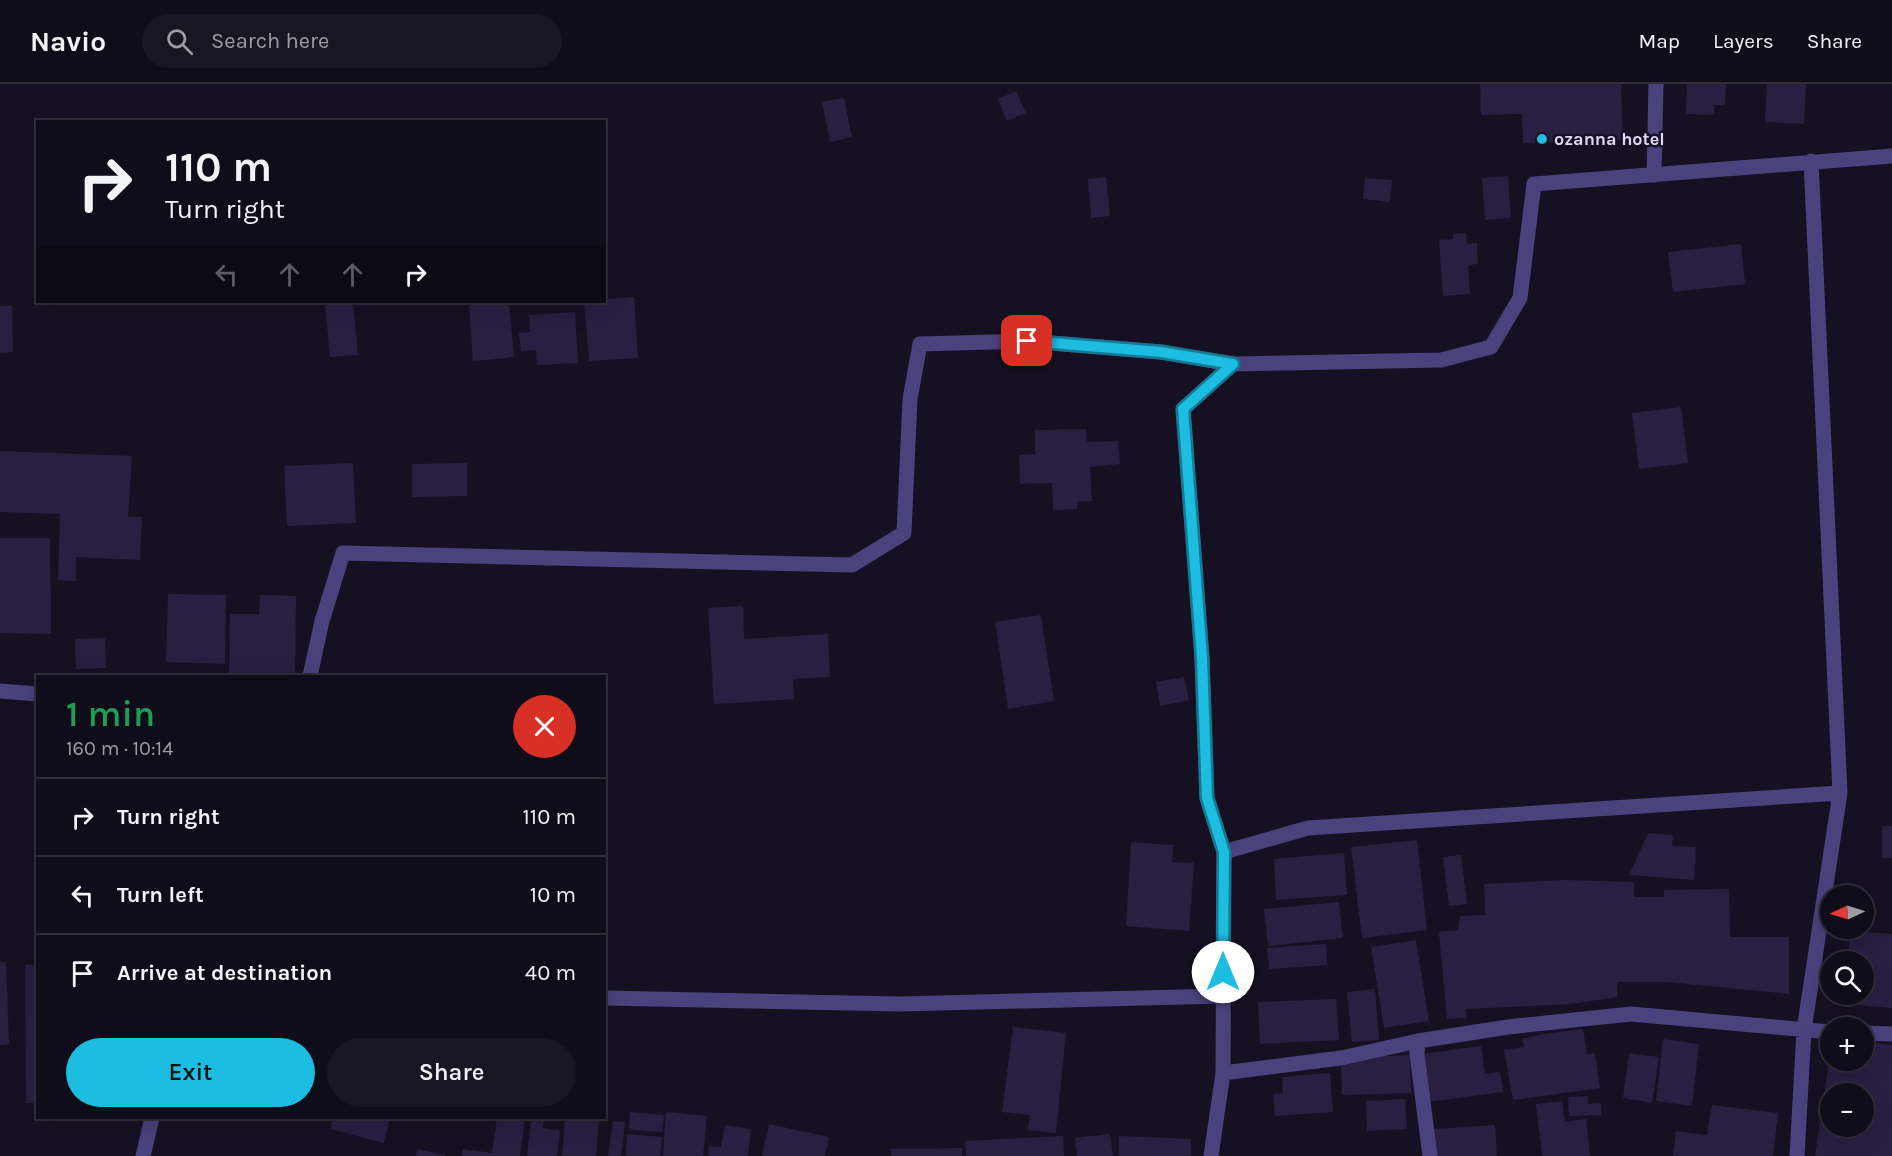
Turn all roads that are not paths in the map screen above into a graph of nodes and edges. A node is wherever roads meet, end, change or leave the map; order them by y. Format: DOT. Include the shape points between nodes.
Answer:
graph roads {
  1 [pos="1656,84"];
  2 [pos="1892,156"];
  3 [pos="1812,161"];
  4 [pos="1654,175"];
  5 [pos="1233,364"];
  6 [pos="310,675"];
  7 [pos="0,691"];
  8 [pos="36,694"];
  9 [pos="1840,794"];
  10 [pos="1224,852"];
  11 [pos="1223,996"];
  12 [pos="606,998"];
  13 [pos="1804,1030"];
  14 [pos="1820,1031"];
  15 [pos="1874,1033"];
  16 [pos="1892,1034"];
  17 [pos="1418,1041"];
  18 [pos="1223,1073"];
  19 [pos="152,1119"];
  20 [pos="143,1156"];
  21 [pos="1211,1156"];
  22 [pos="1430,1156"];
  23 [pos="1797,1156"];
  1 -- 4 [label="street"];
  2 -- 3 [label="street"];
  3 -- 4 [label="street"];
  3 -- 9 [label="street"];
  4 -- 5 [label="street" via="1534,184 1520,298 1491,347 1441,360"];
  5 -- 6 [label="street" via="1161,352 1027,341 921,344 910,399 904,533 852,565 343,553"];
  5 -- 10 [label="street" via="1183,409 1202,658 1207,798"];
  7 -- 8 [label="street"];
  9 -- 10 [label="street" via="1308,828"];
  9 -- 13 [label="street"];
  10 -- 11 [label="street"];
  11 -- 12 [label="street" via="900,1004"];
  11 -- 18 [label="street"];
  13 -- 14 [label="street"];
  13 -- 17 [label="street" via="1631,1014"];
  13 -- 23 [label="street"];
  15 -- 16 [label="street"];
  17 -- 18 [label="street" via="1341,1058"];
  17 -- 22 [label="street"];
  18 -- 21 [label="street"];
  19 -- 20 [label="street"];
}
